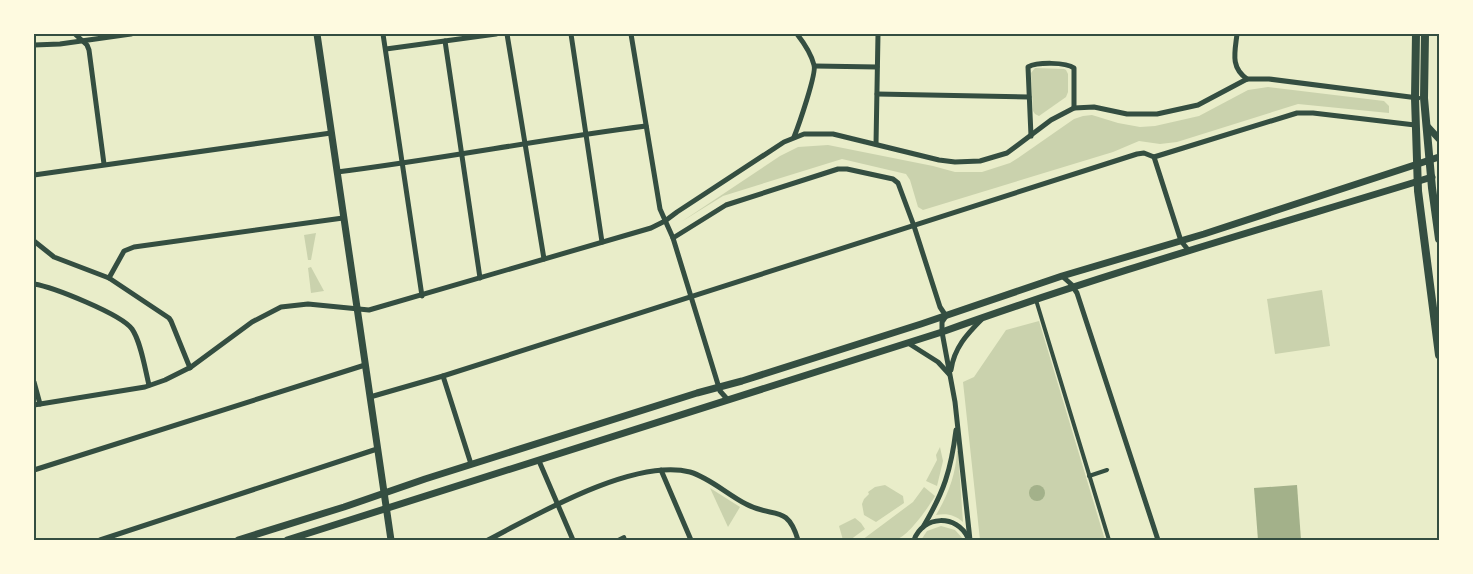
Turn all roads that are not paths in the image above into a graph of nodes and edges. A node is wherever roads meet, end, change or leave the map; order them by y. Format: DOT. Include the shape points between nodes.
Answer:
graph roads {
  1 [pos="75,34"];
  2 [pos="131,34"];
  3 [pos="317,34"];
  4 [pos="383,34"];
  5 [pos="496,34"];
  6 [pos="507,34"];
  7 [pos="572,34"];
  8 [pos="632,34"];
  9 [pos="797,34"];
  10 [pos="878,34"];
  11 [pos="1237,34"];
  12 [pos="1416,34"];
  13 [pos="1425,34"];
  14 [pos="80,40"];
  15 [pos="445,40"];
  16 [pos="34,45"];
  17 [pos="386,49"];
  18 [pos="815,66"];
  19 [pos="877,67"];
  20 [pos="1247,79"];
  21 [pos="877,94"];
  22 [pos="1029,96"];
  23 [pos="1415,98"];
  24 [pos="1424,98"];
  25 [pos="1074,108"];
  26 [pos="1415,125"];
  27 [pos="646,126"];
  28 [pos="1428,127"];
  29 [pos="331,133"];
  30 [pos="585,134"];
  31 [pos="1031,136"];
  32 [pos="793,137"];
  33 [pos="1439,139"];
  34 [pos="525,144"];
  35 [pos="876,144"];
  36 [pos="461,155"];
  37 [pos="1154,157"];
  38 [pos="1435,159"];
  39 [pos="104,164"];
  40 [pos="402,164"];
  41 [pos="1417,164"];
  42 [pos="337,172"];
  43 [pos="34,175"];
  44 [pos="1436,175"];
  45 [pos="1417,181"];
  46 [pos="344,218"];
  47 [pos="665,221"];
  48 [pos="914,226"];
  49 [pos="673,238"];
  50 [pos="1439,239"];
  51 [pos="34,241"];
  52 [pos="602,242"];
  53 [pos="1181,242"];
  54 [pos="1189,252"];
  55 [pos="544,259"];
  56 [pos="1062,276"];
  57 [pos="109,278"];
  58 [pos="480,278"];
  59 [pos="34,284"];
  60 [pos="1074,288"];
  61 [pos="422,296"];
  62 [pos="690,296"];
  63 [pos="1036,300"];
  64 [pos="356,309"];
  65 [pos="946,316"];
  66 [pos="984,316"];
  67 [pos="942,332"];
  68 [pos="908,343"];
  69 [pos="1439,355"];
  70 [pos="365,365"];
  71 [pos="190,368"];
  72 [pos="443,376"];
  73 [pos="950,376"];
  74 [pos="34,382"];
  75 [pos="149,385"];
  76 [pos="719,388"];
  77 [pos="370,397"];
  78 [pos="729,400"];
  79 [pos="40,404"];
  80 [pos="34,405"];
  81 [pos="957,419"];
  82 [pos="377,449"];
  83 [pos="539,461"];
  84 [pos="471,464"];
  85 [pos="34,470"];
  86 [pos="661,470"];
  87 [pos="1107,470"];
  88 [pos="1089,476"];
  89 [pos="385,493"];
  90 [pos="557,504"];
  91 [pos="387,508"];
  92 [pos="923,527"];
  93 [pos="915,538"];
  94 [pos="100,540"];
  95 [pos="238,540"];
  96 [pos="287,540"];
  97 [pos="391,540"];
  98 [pos="488,540"];
  99 [pos="573,540"];
  100 [pos="618,540"];
  101 [pos="625,540"];
  102 [pos="691,540"];
  103 [pos="798,540"];
  104 [pos="910,540"];
  105 [pos="970,540"];
  106 [pos="1109,540"];
  107 [pos="1158,540"];
  1 -- 14 [label="street"];
  2 -- 14 [label="street"];
  3 -- 29 [label="main road"];
  4 -- 17 [label="street"];
  5 -- 15 [label="street"];
  6 -- 34 [label="street"];
  7 -- 30 [label="street"];
  8 -- 27 [label="street"];
  9 -- 18 [label="street" via="806,44"];
  10 -- 19 [label="street"];
  11 -- 20 [label="street" via="1234,61"];
  12 -- 23 [label="main road"];
  13 -- 24 [label="main road"];
  14 -- 16 [label="street"];
  14 -- 39 [label="street" via="89,50"];
  15 -- 17 [label="street"];
  15 -- 36 [label="street"];
  17 -- 40 [label="street"];
  18 -- 19 [label="street"];
  18 -- 32 [label="street"];
  19 -- 21 [label="street"];
  20 -- 23 [label="street" via="1279,80"];
  20 -- 25 [label="street" via="1211,99 1177,110 1142,115 1094,107"];
  21 -- 22 [label="street"];
  21 -- 35 [label="street"];
  22 -- 25 [label="street" via="1028,67 1034,64 1072,66"];
  22 -- 31 [label="street"];
  23 -- 24 [label="street"];
  23 -- 26 [label="main road"];
  24 -- 28 [label="main road"];
  25 -- 31 [label="street"];
  26 -- 37 [label="street" via="1297,113"];
  26 -- 41 [label="main road"];
  27 -- 30 [label="street"];
  27 -- 47 [label="street" via="660,209"];
  28 -- 33 [label="main road"];
  28 -- 38 [label="main road"];
  29 -- 39 [label="street"];
  29 -- 42 [label="main road"];
  30 -- 34 [label="street"];
  30 -- 52 [label="street"];
  31 -- 35 [label="street" via="994,158 964,162 939,160"];
  32 -- 35 [label="street" via="812,133 833,134"];
  32 -- 47 [label="street"];
  34 -- 36 [label="street"];
  34 -- 55 [label="street"];
  36 -- 40 [label="street"];
  36 -- 58 [label="street"];
  37 -- 48 [label="street" via="1137,154"];
  37 -- 53 [label="street"];
  38 -- 41 [label="main road"];
  38 -- 44 [label="main road"];
  39 -- 43 [label="street"];
  40 -- 42 [label="street"];
  40 -- 61 [label="street"];
  41 -- 45 [label="main road"];
  41 -- 53 [label="main road"];
  42 -- 46 [label="main road"];
  44 -- 45 [label="main road"];
  44 -- 50 [label="main road"];
  45 -- 54 [label="main road"];
  45 -- 69 [label="main road"];
  46 -- 57 [label="street" via="134,246 124,251"];
  46 -- 64 [label="main road"];
  47 -- 49 [label="street"];
  47 -- 52 [label="street"];
  48 -- 49 [label="street" via="896,180 841,168 726,205"];
  48 -- 62 [label="street"];
  48 -- 65 [label="street" via="940,307"];
  49 -- 62 [label="street"];
  51 -- 57 [label="street" via="54,257"];
  52 -- 55 [label="street"];
  53 -- 54 [label="street"];
  53 -- 56 [label="main road"];
  54 -- 60 [label="main road"];
  55 -- 58 [label="street"];
  56 -- 60 [label="street"];
  56 -- 65 [label="main road"];
  57 -- 71 [label="street" via="170,319"];
  58 -- 61 [label="street"];
  59 -- 75 [label="street" via="88,303 130,326 136,335"];
  60 -- 63 [label="main road"];
  60 -- 107 [label="street"];
  61 -- 64 [label="street" via="369,310"];
  62 -- 72 [label="street"];
  62 -- 76 [label="street"];
  63 -- 66 [label="main road"];
  63 -- 88 [label="street"];
  64 -- 70 [label="main road"];
  64 -- 71 [label="street" via="308,304 281,306 252,322"];
  65 -- 67 [label="street"];
  65 -- 76 [label="main road"];
  66 -- 67 [label="main road"];
  66 -- 73 [label="street" via="962,341"];
  67 -- 68 [label="main road"];
  67 -- 73 [label="street"];
  68 -- 73 [label="street" via="938,362"];
  68 -- 78 [label="main road"];
  70 -- 77 [label="main road"];
  70 -- 85 [label="street"];
  71 -- 75 [label="street"];
  72 -- 77 [label="street"];
  72 -- 84 [label="street"];
  73 -- 81 [label="street"];
  74 -- 79 [label="street"];
  75 -- 79 [label="street"];
  76 -- 78 [label="street"];
  76 -- 84 [label="main road"];
  77 -- 82 [label="main road"];
  78 -- 83 [label="main road"];
  79 -- 80 [label="street"];
  81 -- 92 [label="street" via="949,474"];
  81 -- 105 [label="street"];
  82 -- 89 [label="main road"];
  82 -- 94 [label="street"];
  83 -- 90 [label="street"];
  83 -- 91 [label="main road"];
  84 -- 89 [label="main road"];
  86 -- 90 [label="street" via="602,485"];
  86 -- 102 [label="street"];
  86 -- 103 [label="street" via="696,474 750,506 783,516 795,529"];
  87 -- 88 [label="street"];
  88 -- 106 [label="street"];
  89 -- 91 [label="main road"];
  89 -- 95 [label="main road"];
  90 -- 98 [label="street"];
  90 -- 99 [label="street"];
  91 -- 96 [label="main road"];
  91 -- 97 [label="main road"];
  92 -- 93 [label="street"];
  92 -- 105 [label="street" via="941,520 950,521 966,532"];
  93 -- 104 [label="street"];
  100 -- 101 [label="street" via="624,537"];
}
